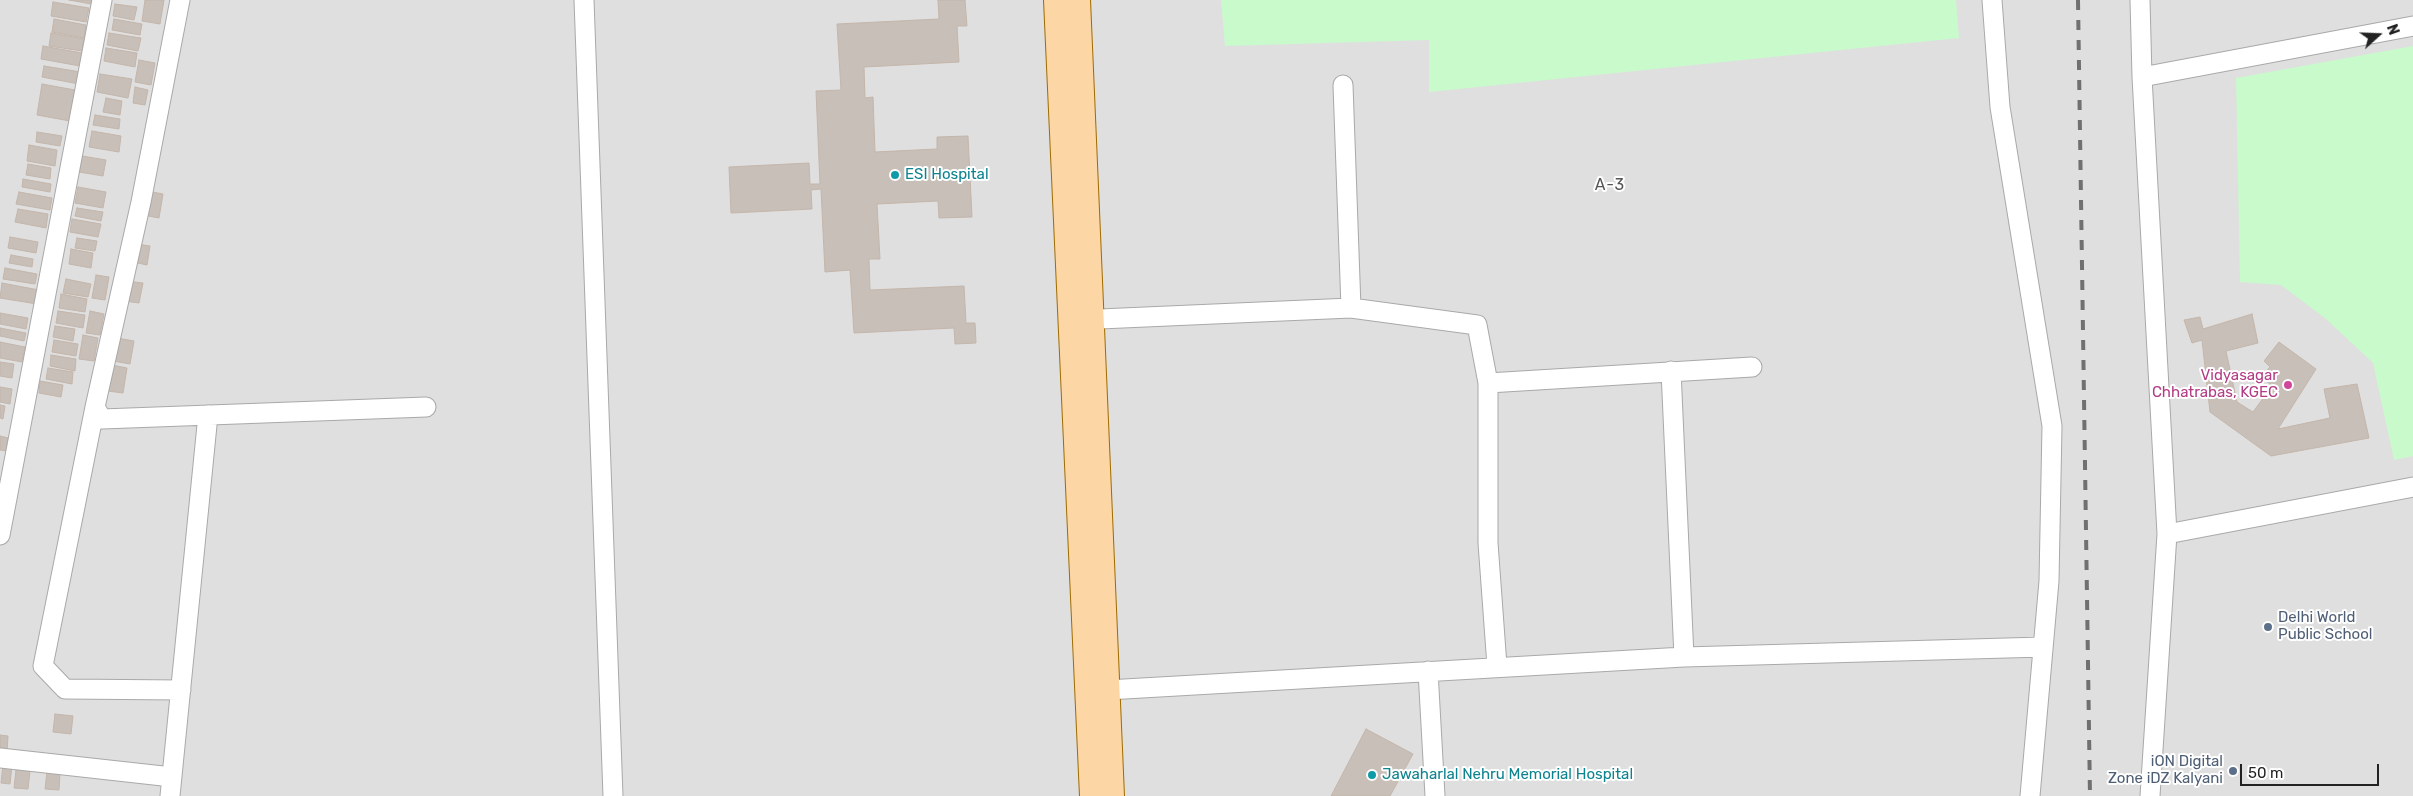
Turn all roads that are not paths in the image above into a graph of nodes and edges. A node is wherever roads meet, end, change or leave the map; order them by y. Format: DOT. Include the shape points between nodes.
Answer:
graph roads {
  1 [pos="102,0"];
  2 [pos="180,0"];
  3 [pos="584,0"];
  4 [pos="1056,0"];
  5 [pos="1078,0"];
  6 [pos="1992,0"];
  7 [pos="2140,0"];
  8 [pos="2413,26"];
  9 [pos="2142,76"];
  10 [pos="1343,85"];
  11 [pos="1351,308"];
  12 [pos="1081,320"];
  13 [pos="1752,367"];
  14 [pos="1671,372"];
  15 [pos="1488,382"];
  16 [pos="95,407"];
  17 [pos="426,407"];
  18 [pos="208,415"];
  19 [pos="2413,487"];
  20 [pos="2167,534"];
  21 [pos="0,535"];
  22 [pos="2043,647"];
  23 [pos="1684,657"];
  24 [pos="1498,666"];
  25 [pos="1428,671"];
  26 [pos="181,690"];
  27 [pos="1107,690"];
  28 [pos="0,758"];
  29 [pos="172,776"];
  30 [pos="170,796"];
  31 [pos="613,796"];
  32 [pos="1092,796"];
  33 [pos="1112,796"];
  34 [pos="1435,796"];
  35 [pos="2030,796"];
  36 [pos="2150,796"];
  1 -- 21 [label="street"];
  2 -- 16 [label="street" via="141,202"];
  3 -- 31 [label="street"];
  4 -- 12 [label="main road"];
  5 -- 12 [label="main road"];
  6 -- 22 [label="street" via="2000,107 2052,426 2049,581"];
  7 -- 9 [label="street"];
  8 -- 9 [label="street"];
  9 -- 20 [label="street"];
  10 -- 11 [label="street"];
  11 -- 12 [label="street"];
  11 -- 15 [label="street" via="1477,325"];
  12 -- 27 [label="main road"];
  12 -- 32 [label="main road"];
  13 -- 14 [label="street"];
  14 -- 15 [label="street"];
  14 -- 23 [label="street"];
  15 -- 24 [label="street" via="1488,543"];
  16 -- 18 [label="street" via="102,419"];
  16 -- 26 [label="street" via="43,666 65,689"];
  17 -- 18 [label="street"];
  18 -- 26 [label="street"];
  19 -- 20 [label="street"];
  20 -- 36 [label="street"];
  22 -- 23 [label="street"];
  22 -- 35 [label="street"];
  23 -- 24 [label="street"];
  24 -- 25 [label="street"];
  25 -- 27 [label="street"];
  25 -- 34 [label="street"];
  26 -- 29 [label="street"];
  27 -- 33 [label="main road"];
  28 -- 29 [label="street"];
  29 -- 30 [label="street"];
}
